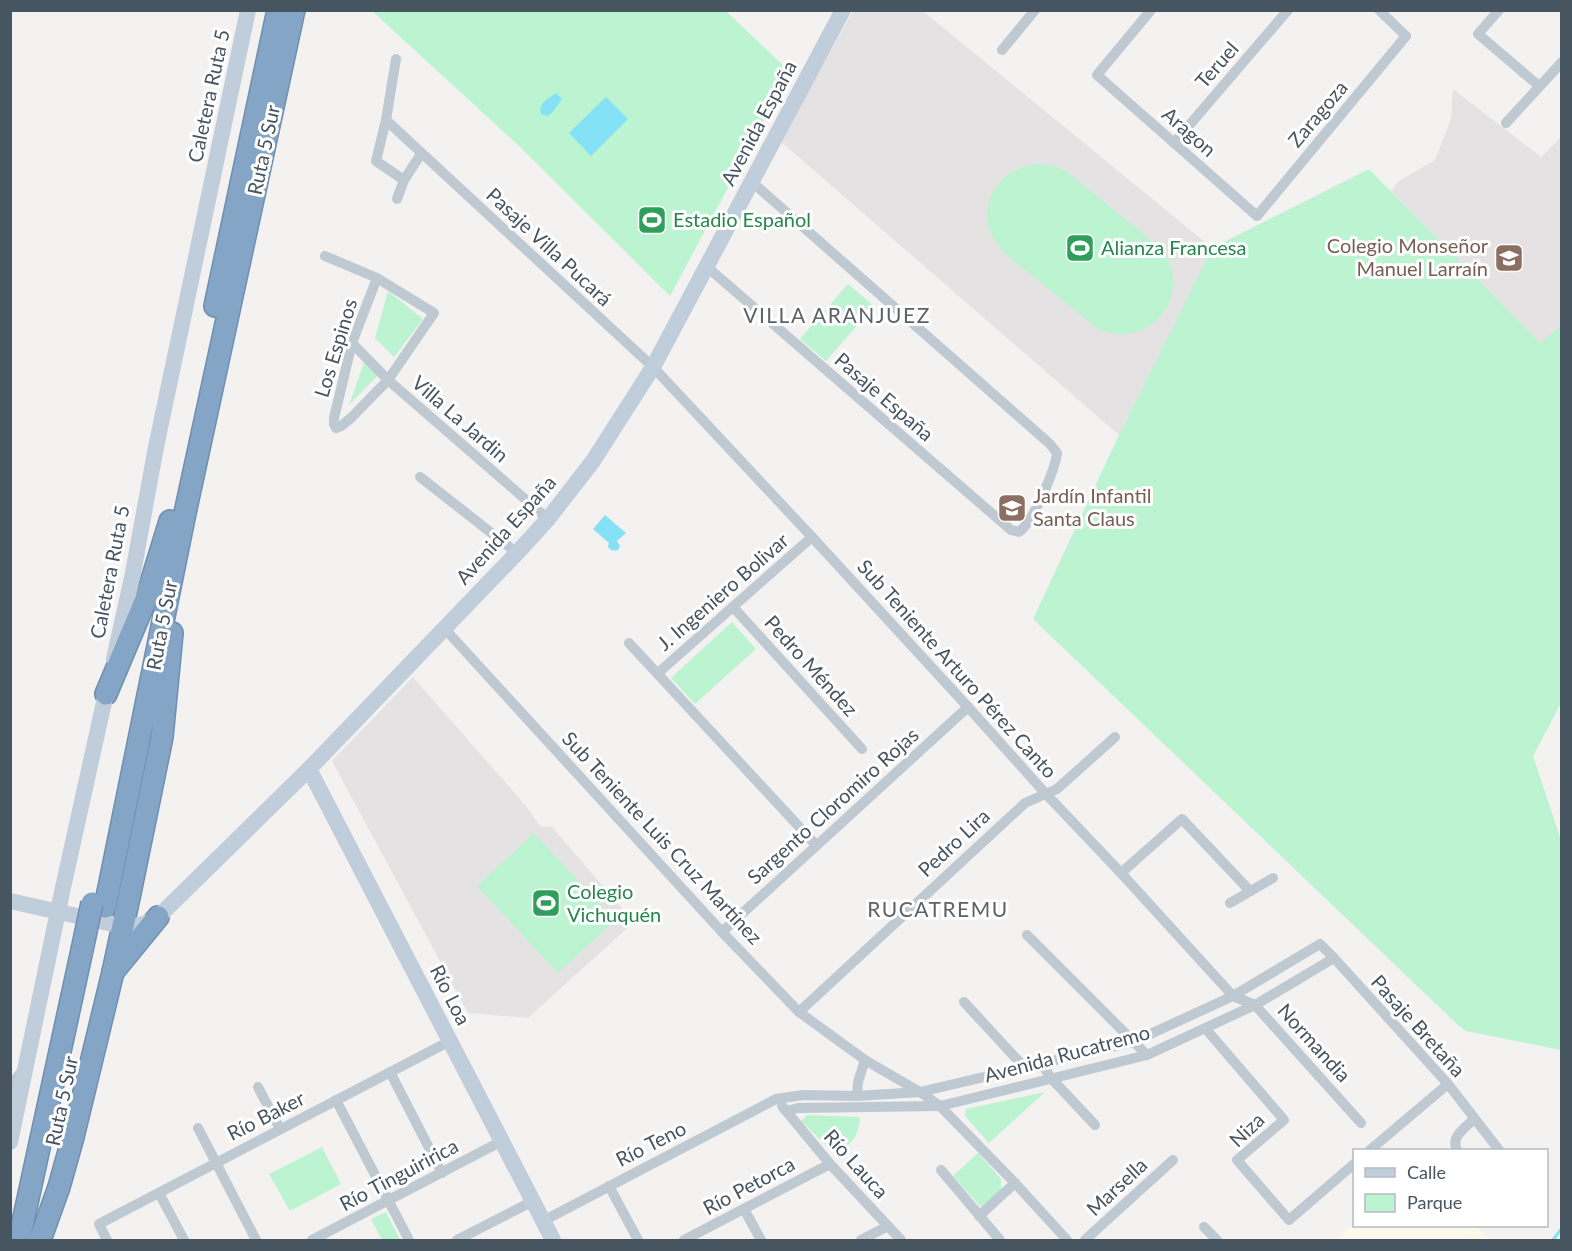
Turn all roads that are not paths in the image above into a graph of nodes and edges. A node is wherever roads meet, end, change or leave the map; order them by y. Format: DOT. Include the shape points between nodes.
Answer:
graph roads {
  1 [pos="248,10"];
  2 [pos="278,10"];
  3 [pos="294,10"];
  4 [pos="843,10"];
  5 [pos="1151,10"];
  6 [pos="1288,10"];
  7 [pos="1379,10"];
  8 [pos="1499,10"];
  9 [pos="1030,12"];
  10 [pos="1002,50"];
  11 [pos="396,59"];
  12 [pos="1562,62"];
  13 [pos="1539,86"];
  14 [pos="386,120"];
  15 [pos="1506,123"];
  16 [pos="1174,143"];
  17 [pos="421,154"];
  18 [pos="404,180"];
  19 [pos="752,182"];
  20 [pos="397,199"];
  21 [pos="1257,216"];
  22 [pos="326,256"];
  23 [pos="706,266"];
  24 [pos="377,278"];
  25 [pos="352,343"];
  26 [pos="653,367"];
  27 [pos="388,380"];
  28 [pos="420,477"];
  29 [pos="178,517"];
  30 [pos="548,519"];
  31 [pos="812,537"];
  32 [pos="517,553"];
  33 [pos="733,607"];
  34 [pos="444,628"];
  35 [pos="629,643"];
  36 [pos="658,673"];
  37 [pos="106,694"];
  38 [pos="968,707"];
  39 [pos="1115,737"];
  40 [pos="862,749"];
  41 [pos="309,769"];
  42 [pos="1046,794"];
  43 [pos="816,845"];
  44 [pos="1121,873"];
  45 [pos="1273,878"];
  46 [pos="1250,891"];
  47 [pos="130,893"];
  48 [pos="10,901"];
  49 [pos="1230,903"];
  50 [pos="58,912"];
  51 [pos="162,913"];
  52 [pos="122,926"];
  53 [pos="722,932"];
  54 [pos="1027,935"];
  55 [pos="88,952"];
  56 [pos="1334,958"];
  57 [pos="113,972"];
  58 [pos="1233,996"];
  59 [pos="964,1002"];
  60 [pos="1255,1005"];
  61 [pos="799,1012"];
  62 [pos="1205,1028"];
  63 [pos="450,1041"];
  64 [pos="1132,1042"];
  65 [pos="1147,1055"];
  66 [pos="865,1060"];
  67 [pos="1041,1063"];
  68 [pos="1024,1067"];
  69 [pos="25,1068"];
  70 [pos="390,1072"];
  71 [pos="1051,1078"];
  72 [pos="1448,1084"];
  73 [pos="10,1086"];
  74 [pos="258,1087"];
  75 [pos="921,1092"];
  76 [pos="857,1096"];
  77 [pos="336,1100"];
  78 [pos="776,1100"];
  79 [pos="940,1106"];
  80 [pos="13,1107"];
  81 [pos="786,1111"];
  82 [pos="1474,1119"];
  83 [pos="1361,1123"];
  84 [pos="1095,1125"];
  85 [pos="198,1128"];
  86 [pos="280,1129"];
  87 [pos="502,1141"];
  88 [pos="10,1142"];
  89 [pos="1371,1149"];
  90 [pos="1456,1149"];
  91 [pos="1498,1149"];
  92 [pos="1173,1160"];
  93 [pos="216,1163"];
  94 [pos="830,1164"];
  95 [pos="1353,1165"];
  96 [pos="941,1170"];
  97 [pos="442,1173"];
  98 [pos="1016,1183"];
  99 [pos="609,1186"];
  100 [pos="159,1192"];
  101 [pos="388,1201"];
  102 [pos="533,1201"];
  103 [pos="744,1209"];
  104 [pos="979,1216"];
  105 [pos="543,1221"];
  106 [pos="888,1226"];
  107 [pos="1204,1227"];
  108 [pos="19,1240"];
  109 [pos="32,1240"];
  110 [pos="40,1240"];
  111 [pos="107,1240"];
  112 [pos="184,1240"];
  113 [pos="256,1240"];
  114 [pos="312,1240"];
  115 [pos="409,1240"];
  116 [pos="457,1240"];
  117 [pos="554,1240"];
  118 [pos="638,1240"];
  119 [pos="684,1240"];
  120 [pos="761,1240"];
  121 [pos="861,1240"];
  122 [pos="901,1240"];
  123 [pos="1000,1240"];
  124 [pos="1067,1240"];
  125 [pos="1085,1240"];
  126 [pos="1217,1240"];
  1 -- 37 [label="main road, Caletera Ruta 5"];
  2 -- 29 [label="highway, Ruta 5 Sur"];
  3 -- 29 [label="highway, Ruta 5 Sur"];
  4 -- 19 [label="main road, Avenida España"];
  5 -- 16 [label="street, Aragon" via="1097,75"];
  6 -- 16 [label="street, Teruel"];
  7 -- 21 [label="street, Zaragoza" via="1406,36"];
  8 -- 13 [label="street" via="1478,34"];
  9 -- 10 [label="street"];
  11 -- 14 [label="street"];
  12 -- 13 [label="street"];
  13 -- 15 [label="street"];
  14 -- 17 [label="street, Pasaje Villa Pucará"];
  14 -- 18 [label="street" via="376,161"];
  16 -- 21 [label="street, Aragon"];
  17 -- 18 [label="street"];
  17 -- 26 [label="street, Pasaje Villa Pucará"];
  18 -- 20 [label="street"];
  19 -- 23 [label="main road, Avenida España"];
  19 -- 23 [label="street, Pasaje España" via="1057,453 1029,521 1019,532 1011,530"];
  22 -- 24 [label="street"];
  23 -- 26 [label="main road, Avenida España"];
  24 -- 25 [label="street, Los Espinos"];
  24 -- 27 [label="street" via="434,313"];
  25 -- 27 [label="street, Villa La Jardin"];
  25 -- 27 [label="street, Los Espinos" via="335,411 336,428"];
  26 -- 30 [label="main road, Avenida España" via="593,461"];
  26 -- 31 [label="street, Sub Teniente Arturo Pérez Canto"];
  27 -- 30 [label="street, Villa La Jardin"];
  28 -- 32 [label="street"];
  29 -- 37 [label="highway"];
  29 -- 47 [label="highway" via="162,737"];
  29 -- 55 [label="highway, Ruta 5 Sur, bridge"];
  30 -- 32 [label="main road, Avenida España"];
  31 -- 33 [label="street, J. Ingeniero Bolivar"];
  31 -- 38 [label="street, Sub Teniente Arturo Pérez Canto"];
  32 -- 34 [label="main road, Avenida España"];
  33 -- 36 [label="street, J. Ingeniero Bolivar"];
  33 -- 40 [label="street, Pedro Méndez"];
  34 -- 41 [label="main road, Avenida España"];
  34 -- 53 [label="street, Sub Teniente Luis Cruz Martínez"];
  35 -- 36 [label="street"];
  36 -- 43 [label="street"];
  37 -- 50 [label="main road, Caletera Ruta 5"];
  38 -- 42 [label="street, Sub Teniente Arturo Pérez Canto"];
  38 -- 43 [label="street, Sargento Cloromiro Rojas"];
  39 -- 42 [label="street, Pedro Lira" via="1068,780"];
  41 -- 51 [label="main road, Avenida España"];
  41 -- 63 [label="main road, Río Loa"];
  42 -- 44 [label="street, Sub Teniente Arturo Pérez Canto"];
  42 -- 61 [label="street, Pedro Lira" via="1025,802"];
  43 -- 53 [label="street, Sargento Cloromiro Rojas"];
  44 -- 46 [label="street" via="1182,819"];
  44 -- 58 [label="street, Sub Teniente Arturo Pérez Canto"];
  45 -- 46 [label="street"];
  46 -- 49 [label="street"];
  47 -- 51 [label="highway" via="144,908"];
  47 -- 52 [label="highway"];
  48 -- 50 [label="main road, Avenida España"];
  50 -- 52 [label="main road, Avenida España"];
  50 -- 69 [label="main road, Caletera Ruta 5"];
  51 -- 52 [label="main road, Avenida España" via="139,926"];
  51 -- 57 [label="highway"];
  52 -- 57 [label="highway"];
  53 -- 61 [label="street, Sub Teniente Luis Cruz Martínez"];
  54 -- 64 [label="street"];
  55 -- 108 [label="highway, Ruta 5 Sur"];
  55 -- 109 [label="highway, Ruta 5 Sur"];
  56 -- 58 [label="street, Avenida Rucatremo" via="1320,944"];
  56 -- 60 [label="street, Avenida Rucatremo"];
  56 -- 72 [label="street, Pasaje Bretaña"];
  57 -- 110 [label="highway" via="73,1137"];
  58 -- 60 [label="street, Normandia"];
  58 -- 64 [label="street, Avenida Rucatremo"];
  59 -- 68 [label="street"];
  60 -- 62 [label="street, Avenida Rucatremo"];
  60 -- 83 [label="street, Normandia"];
  61 -- 66 [label="street, Sub Teniente Luis Cruz Martínez"];
  62 -- 65 [label="street, Avenida Rucatremo"];
  62 -- 95 [label="street, Niza" via="1284,1120 1237,1160 1289,1220"];
  63 -- 70 [label="street, Río Baker"];
  63 -- 87 [label="main road, Río Loa"];
  64 -- 65 [label="street"];
  64 -- 67 [label="street, Avenida Rucatremo"];
  65 -- 71 [label="street, Avenida Rucatremo"];
  66 -- 75 [label="street, Sub Teniente Luis Cruz Martínez"];
  66 -- 76 [label="street"];
  67 -- 68 [label="street, Avenida Rucatremo"];
  67 -- 71 [label="street"];
  68 -- 75 [label="street, Avenida Rucatremo"];
  69 -- 73 [label="street"];
  69 -- 80 [label="main road, Caletera Ruta 5"];
  70 -- 77 [label="street, Río Baker"];
  70 -- 97 [label="street"];
  71 -- 79 [label="street, Avenida Rucatremo"];
  71 -- 84 [label="street"];
  72 -- 82 [label="street, Pasaje Bretaña"];
  72 -- 89 [label="street"];
  74 -- 86 [label="street"];
  75 -- 76 [label="street, Avenida Rucatremo"];
  75 -- 79 [label="street, Sub Teniente Luis Cruz Martínez"];
  76 -- 78 [label="street, Avenida Rucatremo" via="803,1095"];
  77 -- 86 [label="street, Río Baker"];
  77 -- 101 [label="street"];
  78 -- 81 [label="street"];
  78 -- 99 [label="street, Río Teno"];
  79 -- 81 [label="street, Avenida Rucatremo"];
  79 -- 98 [label="street, Sub Teniente Luis Cruz Martínez"];
  80 -- 88 [label="main road, Caletera Ruta 5"];
  81 -- 94 [label="street, Río Lauca"];
  82 -- 90 [label="street" via="1454,1140"];
  82 -- 91 [label="street, Pasaje Bretaña"];
  85 -- 93 [label="street"];
  86 -- 93 [label="street, Río Baker"];
  87 -- 97 [label="street, Río Tinguiririca"];
  87 -- 102 [label="main road, Río Loa"];
  92 -- 125 [label="street, Marsella"];
  93 -- 100 [label="street, Río Baker"];
  93 -- 113 [label="street"];
  94 -- 103 [label="street, Río Petorca"];
  94 -- 106 [label="street, Río Lauca"];
  96 -- 104 [label="street"];
  97 -- 101 [label="street, Río Tinguiririca"];
  98 -- 104 [label="street"];
  98 -- 124 [label="street, Sub Teniente Luis Cruz Martínez"];
  99 -- 105 [label="street, Río Teno"];
  99 -- 118 [label="street"];
  100 -- 111 [label="street, Río Baker" via="99,1224"];
  100 -- 112 [label="street"];
  101 -- 114 [label="street, Río Tinguiririca"];
  101 -- 115 [label="street"];
  102 -- 105 [label="main road, Río Loa"];
  102 -- 116 [label="street"];
  103 -- 119 [label="street, Río Petorca"];
  103 -- 120 [label="street"];
  104 -- 123 [label="street"];
  105 -- 117 [label="main road, Río Loa"];
  106 -- 121 [label="street"];
  106 -- 122 [label="street, Río Lauca"];
  107 -- 126 [label="street"];
}
